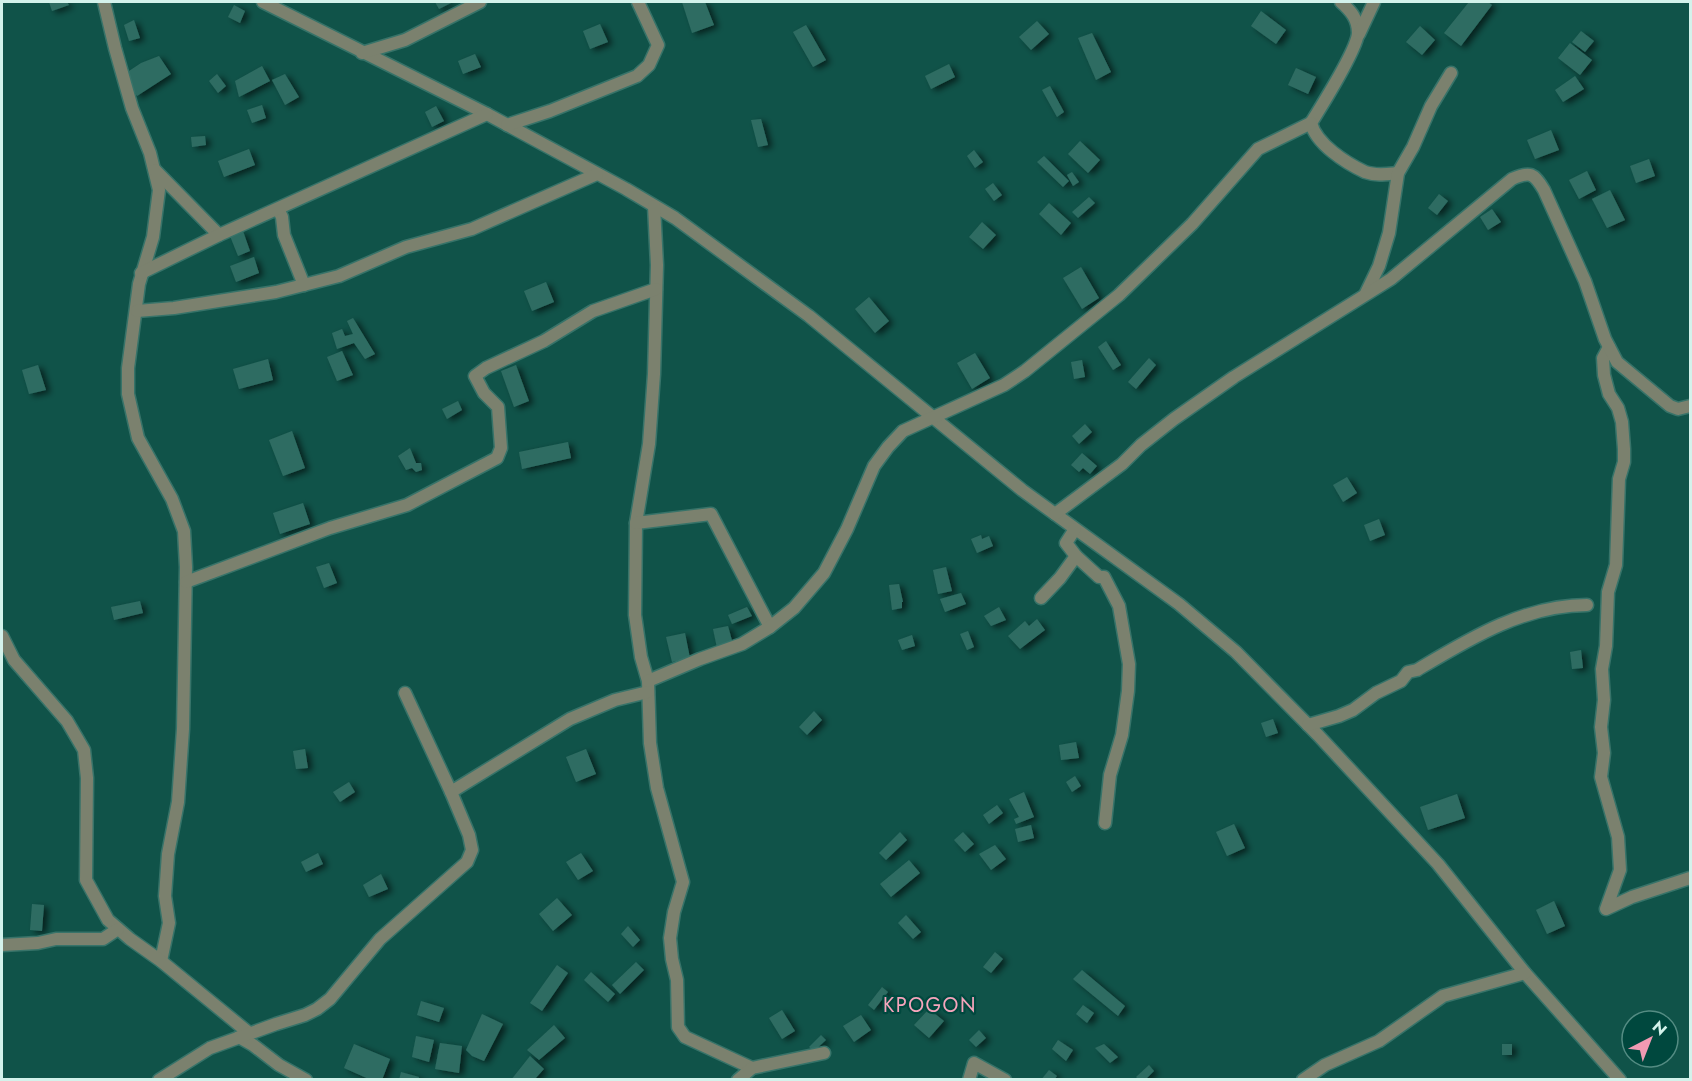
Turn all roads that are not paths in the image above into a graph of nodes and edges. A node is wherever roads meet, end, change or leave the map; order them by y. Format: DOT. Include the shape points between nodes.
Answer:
graph roads {
  1 [pos="104,2"];
  2 [pos="263,2"];
  3 [pos="480,2"];
  4 [pos="638,2"];
  5 [pos="1341,2"];
  6 [pos="1374,2"];
  7 [pos="1358,35"];
  8 [pos="362,53"];
  9 [pos="1451,73"];
  10 [pos="487,114"];
  11 [pos="1311,123"];
  12 [pos="507,125"];
  13 [pos="155,170"];
  14 [pos="1398,173"];
  15 [pos="597,174"];
  16 [pos="654,206"];
  17 [pos="278,210"];
  18 [pos="219,235"];
  19 [pos="141,273"];
  20 [pos="304,285"];
  21 [pos="656,289"];
  22 [pos="1366,294"];
  23 [pos="137,311"];
  24 [pos="1609,347"];
  25 [pos="1690,406"];
  26 [pos="933,418"];
  27 [pos="1055,514"];
  28 [pos="636,523"];
  29 [pos="1075,529"];
  30 [pos="1076,556"];
  31 [pos="186,582"];
  32 [pos="1041,598"];
  33 [pos="1587,605"];
  34 [pos="770,627"];
  35 [pos="2,636"];
  36 [pos="648,686"];
  37 [pos="405,693"];
  38 [pos="1308,725"];
  39 [pos="451,792"];
  40 [pos="1105,822"];
  41 [pos="1690,878"];
  42 [pos="118,929"];
  43 [pos="2,945"];
  44 [pos="162,961"];
  45 [pos="1525,973"];
  46 [pos="244,1035"];
  47 [pos="824,1053"];
  48 [pos="752,1068"];
  49 [pos="159,1080"];
  50 [pos="306,1080"];
  51 [pos="738,1080"];
  52 [pos="969,1080"];
  53 [pos="1005,1080"];
  54 [pos="1303,1080"];
  55 [pos="1620,1080"];
  1 -- 13 [label="street" via="132,108"];
  2 -- 8 [label="street"];
  3 -- 8 [label="street" via="405,40"];
  4 -- 12 [label="street" via="658,45 649,65 627,81"];
  5 -- 7 [label="street" via="1355,16"];
  6 -- 7 [label="street"];
  7 -- 11 [label="street"];
  8 -- 10 [label="street"];
  9 -- 14 [label="street"];
  10 -- 12 [label="street"];
  10 -- 17 [label="street"];
  11 -- 14 [label="street" via="1313,134 1330,151 1366,172"];
  11 -- 26 [label="street" via="1258,149 1192,224 1119,295 1025,371"];
  12 -- 15 [label="street"];
  13 -- 18 [label="street"];
  13 -- 19 [label="street" via="159,190 157,217"];
  14 -- 22 [label="street" via="1389,233"];
  15 -- 16 [label="street"];
  15 -- 20 [label="street" via="472,230 406,247 339,276"];
  16 -- 21 [label="street"];
  16 -- 26 [label="street" via="710,242 809,316"];
  17 -- 18 [label="street"];
  17 -- 20 [label="street"];
  18 -- 19 [label="street"];
  19 -- 23 [label="street"];
  20 -- 23 [label="street"];
  21 -- 28 [label="street" via="649,444"];
  21 -- 31 [label="street" via="593,311 476,376 484,393 498,407 501,448 497,458 407,505 330,528"];
  22 -- 24 [label="street" via="1390,279 1512,179 1530,174 1544,190 1585,281"];
  22 -- 27 [label="street" via="1174,419"];
  23 -- 31 [label="street" via="128,368 130,404 138,438 172,499 184,531"];
  24 -- 25 [label="street" via="1617,362 1670,406"];
  24 -- 41 [label="street" via="1603,358 1604,375 1618,408 1624,462 1619,479 1616,565 1608,592 1602,669 1601,777 1618,837 1620,870 1606,909"];
  26 -- 27 [label="street"];
  26 -- 34 [label="street" via="903,431 888,447 874,466 824,573 794,608"];
  27 -- 29 [label="street"];
  28 -- 34 [label="street" via="711,514"];
  28 -- 36 [label="street" via="635,615"];
  29 -- 30 [label="street" via="1066,543"];
  29 -- 38 [label="street" via="1179,604 1236,652"];
  30 -- 32 [label="street"];
  30 -- 40 [label="street" via="1099,578 1104,577 1119,606 1129,664 1128,692 1110,775"];
  31 -- 44 [label="street" via="183,729 178,802 168,854 165,896 169,924"];
  33 -- 38 [label="street" via="1554,608 1504,623 1408,672 1401,681 1353,710"];
  34 -- 36 [label="street" via="742,644 700,658"];
  35 -- 42 [label="street" via="14,660 68,721 84,750 86,880 108,920"];
  36 -- 39 [label="street" via="570,719"];
  36 -- 48 [label="street" via="650,743 657,788 682,882 670,939 677,980 678,1027 685,1037"];
  37 -- 39 [label="street"];
  38 -- 45 [label="street" via="1438,864"];
  39 -- 46 [label="street" via="469,835 472,850 467,862 388,932 318,1009"];
  42 -- 43 [label="street" via="103,939"];
  42 -- 44 [label="street"];
  44 -- 46 [label="street"];
  45 -- 54 [label="street" via="1443,996 1379,1041 1325,1065"];
  45 -- 55 [label="street"];
  46 -- 49 [label="street" via="210,1048"];
  46 -- 50 [label="street" via="279,1065"];
  47 -- 48 [label="street"];
  48 -- 51 [label="street"];
  52 -- 53 [label="street" via="974,1063"];
}
